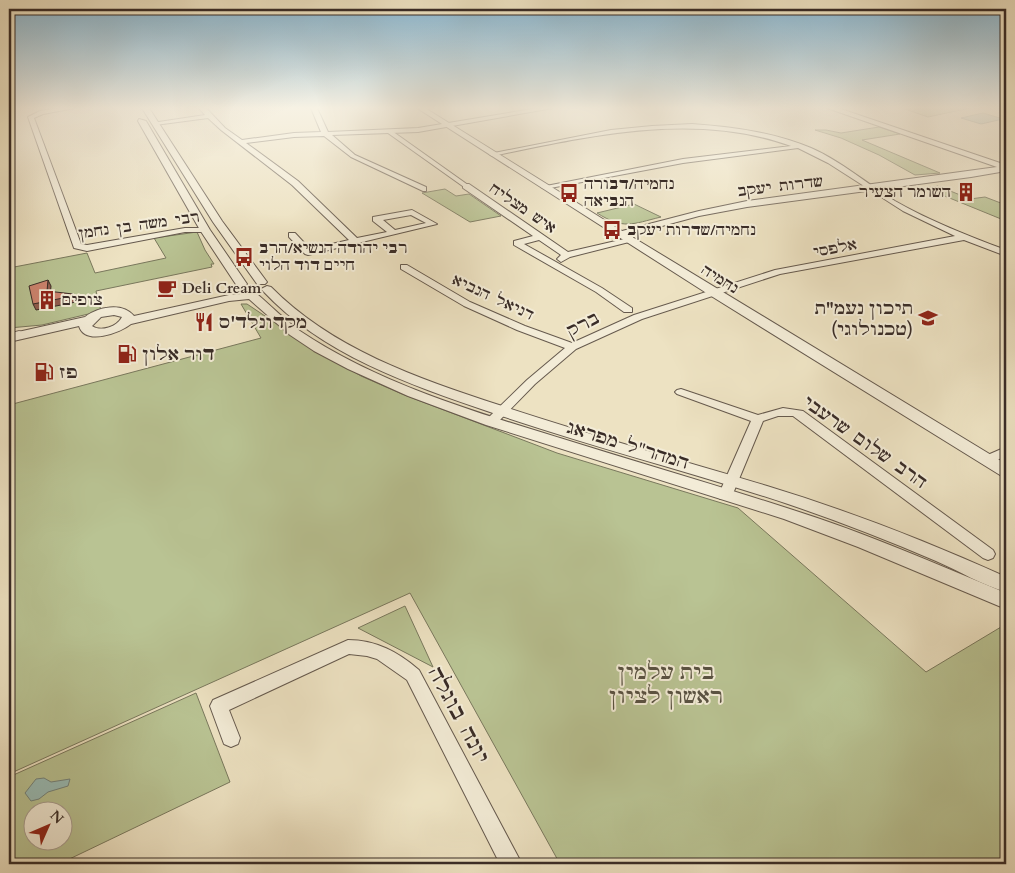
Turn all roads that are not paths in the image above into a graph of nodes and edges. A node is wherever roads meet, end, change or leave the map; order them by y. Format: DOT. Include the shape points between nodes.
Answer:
graph roads {
  1 [pos="42,149"];
  2 [pos="158,149"];
  3 [pos="171,149"];
  4 [pos="251,149"];
  5 [pos="344,149"];
  6 [pos="414,149"];
  7 [pos="484,149"];
  8 [pos="521,149"];
  9 [pos="786,149"];
  10 [pos="804,149"];
  11 [pos="945,149"];
  12 [pos="492,154"];
  13 [pos="1005,170"];
  14 [pos="466,186"];
  15 [pos="545,187"];
  16 [pos="423,189"];
  17 [pos="873,190"];
  18 [pos="205,230"];
  19 [pos="393,232"];
  20 [pos="292,235"];
  21 [pos="539,236"];
  22 [pos="627,237"];
  23 [pos="965,237"];
  24 [pos="355,241"];
  25 [pos="1006,253"];
  26 [pos="567,255"];
  27 [pos="555,264"];
  28 [pos="404,267"];
  29 [pos="238,285"];
  30 [pos="264,286"];
  31 [pos="712,292"];
  32 [pos="249,297"];
  33 [pos="628,310"];
  34 [pos="124,317"];
  35 [pos="638,317"];
  36 [pos="88,325"];
  37 [pos="12,342"];
  38 [pos="572,347"];
  39 [pos="682,392"];
  40 [pos="496,417"];
  41 [pos="758,419"];
  42 [pos="1006,451"];
  43 [pos="988,460"];
  44 [pos="1006,471"];
  45 [pos="728,488"];
  46 [pos="988,554"];
  47 [pos="1006,585"];
  48 [pos="1006,601"];
  49 [pos="231,738"];
  50 [pos="511,864"];
  1 -- 18 [label="street, רבי משה בן נחמן" via="77,246 87,248 190,229"];
  2 -- 18 [label="street"];
  3 -- 30 [label="street, המהר\"ל מפראג"];
  4 -- 24 [label="street" via="295,183"];
  5 -- 16 [label="street"];
  6 -- 14 [label="street, איש מצליח"];
  7 -- 12 [label="street, נחמיה"];
  8 -- 12 [label="street"];
  9 -- 15 [label="street" via="683,161"];
  10 -- 17 [label="street"];
  11 -- 13 [label="street"];
  12 -- 15 [label="street, נחמיה"];
  13 -- 17 [label="street, שדרות יעקב"];
  14 -- 21 [label="street, איש מצליח"];
  15 -- 22 [label="street, נחמיה"];
  17 -- 22 [label="street, שדרות יעקב" via="722,213"];
  17 -- 23 [label="street" via="908,211"];
  18 -- 29 [label="street"];
  19 -- 19 [label="street" via="376,219 412,212 433,224"];
  19 -- 24 [label="street"];
  20 -- 24 [label="street" via="308,252"];
  21 -- 26 [label="street, איש מצליח"];
  21 -- 27 [label="street" via="517,243"];
  22 -- 26 [label="street"];
  22 -- 31 [label="street, נחמיה"];
  23 -- 25 [label="street"];
  23 -- 31 [label="street, אלפסי" via="778,272"];
  26 -- 27 [label="street"];
  27 -- 33 [label="street"];
  28 -- 38 [label="street, דניאל הנביא" via="467,304"];
  29 -- 30 [label="street" via="252,281"];
  29 -- 32 [label="street, המהר\"ל מפראג" via="234,294"];
  29 -- 34 [label="street"];
  30 -- 32 [label="street" via="262,294"];
  30 -- 40 [label="street, המהר\"ל מפראג" via="296,317 322,335"];
  31 -- 35 [label="street, ברק"];
  31 -- 43 [label="street, נחמיה"];
  32 -- 34 [label="street"];
  32 -- 40 [label="street, המהר\"ל מפראג" via="294,332 353,366 413,393"];
  33 -- 35 [label="street"];
  34 -- 36 [label="street" via="104,312"];
  34 -- 36 [label="street" via="120,327 109,331 97,332"];
  35 -- 38 [label="street, ברק"];
  36 -- 37 [label="street"];
  38 -- 40 [label="street, ברק"];
  39 -- 41 [label="street"];
  40 -- 45 [label="street, המהר\"ל מפראג"];
  41 -- 45 [label="street"];
  41 -- 46 [label="street, הרב שלום שרעבי" via="776,412 799,414"];
  42 -- 43 [label="street"];
  43 -- 44 [label="street, נחמיה"];
  45 -- 47 [label="street, המהר\"ל מפראג" via="837,516"];
  45 -- 48 [label="street, המהר\"ל מפראג"];
  49 -- 50 [label="street, יונה בוגלה" via="219,706 348,647 369,648 383,653 413,675"];
}
